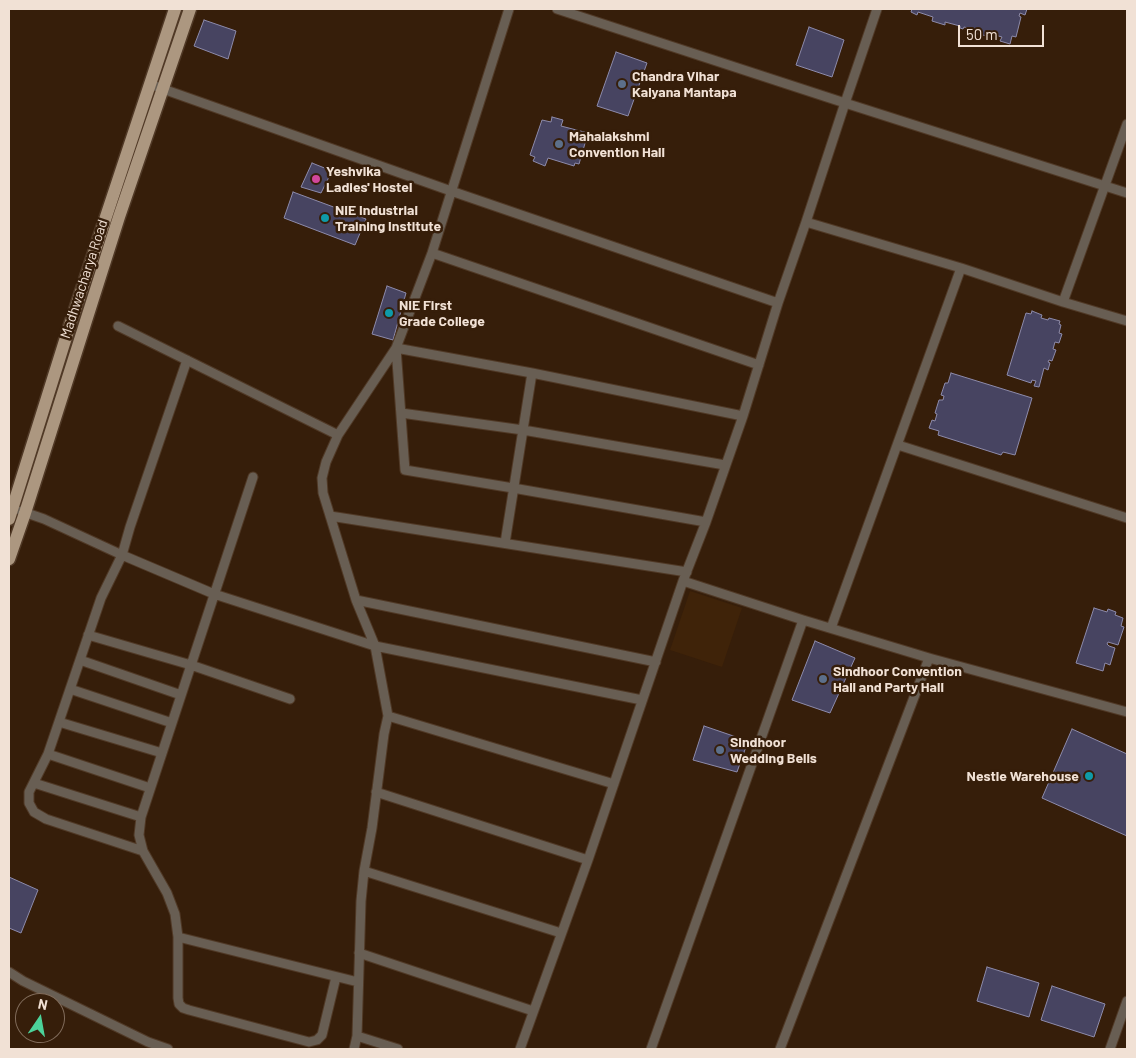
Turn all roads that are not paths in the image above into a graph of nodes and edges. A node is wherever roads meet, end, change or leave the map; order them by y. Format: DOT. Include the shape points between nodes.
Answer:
graph roads {
  1 [pos="175,9"];
  2 [pos="190,9"];
  3 [pos="509,9"];
  4 [pos="557,9"];
  5 [pos="877,9"];
  6 [pos="150,84"];
  7 [pos="163,89"];
  8 [pos="845,103"];
  9 [pos="1127,124"];
  10 [pos="1104,185"];
  11 [pos="451,192"];
  12 [pos="1127,193"];
  13 [pos="806,222"];
  14 [pos="432,253"];
  15 [pos="962,268"];
  16 [pos="1063,302"];
  17 [pos="778,303"];
  18 [pos="1127,321"];
  19 [pos="118,326"];
  20 [pos="396,348"];
  21 [pos="187,360"];
  22 [pos="758,366"];
  23 [pos="532,373"];
  24 [pos="401,412"];
  25 [pos="743,416"];
  26 [pos="523,430"];
  27 [pos="338,435"];
  28 [pos="898,445"];
  29 [pos="725,465"];
  30 [pos="253,477"];
  31 [pos="514,488"];
  32 [pos="14,512"];
  33 [pos="330,516"];
  34 [pos="1127,518"];
  35 [pos="706,522"];
  36 [pos="504,543"];
  37 [pos="122,555"];
  38 [pos="9,559"];
  39 [pos="685,577"];
  40 [pos="214,594"];
  41 [pos="356,600"];
  42 [pos="803,620"];
  43 [pos="831,628"];
  44 [pos="88,635"];
  45 [pos="375,646"];
  46 [pos="929,658"];
  47 [pos="80,660"];
  48 [pos="656,662"];
  49 [pos="191,665"];
  50 [pos="70,689"];
  51 [pos="181,695"];
  52 [pos="290,700"];
  53 [pos="642,700"];
  54 [pos="1127,712"];
  55 [pos="388,716"];
  56 [pos="59,722"];
  57 [pos="172,723"];
  58 [pos="162,753"];
  59 [pos="48,754"];
  60 [pos="34,783"];
  61 [pos="614,784"];
  62 [pos="150,788"];
  63 [pos="376,792"];
  64 [pos="141,816"];
  65 [pos="144,851"];
  66 [pos="588,860"];
  67 [pos="364,871"];
  68 [pos="561,933"];
  69 [pos="178,936"];
  70 [pos="359,953"];
  71 [pos="9,972"];
  72 [pos="336,977"];
  73 [pos="358,982"];
  74 [pos="1127,1001"];
  75 [pos="533,1011"];
  76 [pos="357,1036"];
  77 [pos="146,1046"];
  78 [pos="168,1049"];
  79 [pos="354,1049"];
  80 [pos="398,1049"];
  81 [pos="520,1049"];
  82 [pos="651,1049"];
  83 [pos="780,1049"];
  84 [pos="1110,1049"];
  1 -- 6 [label="main road, Madhwacharya Road"];
  2 -- 7 [label="main road, Madhwacharya Road"];
  3 -- 11 [label="street"];
  4 -- 8 [label="street"];
  5 -- 8 [label="street"];
  6 -- 7 [label="street"];
  6 -- 32 [label="main road, Madhwacharya Road" via="68,331"];
  7 -- 11 [label="street"];
  7 -- 32 [label="main road, Madhwacharya Road"];
  8 -- 10 [label="street"];
  8 -- 13 [label="street"];
  9 -- 10 [label="street"];
  10 -- 12 [label="street"];
  10 -- 16 [label="street"];
  11 -- 14 [label="street"];
  11 -- 17 [label="street"];
  13 -- 15 [label="street"];
  13 -- 17 [label="street"];
  14 -- 20 [label="street"];
  14 -- 22 [label="street"];
  15 -- 16 [label="street"];
  15 -- 28 [label="street"];
  16 -- 18 [label="street"];
  17 -- 22 [label="street"];
  19 -- 21 [label="street"];
  20 -- 23 [label="street"];
  20 -- 24 [label="street"];
  20 -- 27 [label="street"];
  21 -- 27 [label="street"];
  21 -- 37 [label="street"];
  22 -- 25 [label="street"];
  23 -- 25 [label="street"];
  23 -- 26 [label="street"];
  24 -- 26 [label="street"];
  24 -- 31 [label="street" via="406,470"];
  25 -- 29 [label="street"];
  26 -- 29 [label="street"];
  26 -- 31 [label="street"];
  27 -- 33 [label="street" via="322,478 322,493"];
  28 -- 34 [label="street"];
  28 -- 43 [label="street"];
  29 -- 35 [label="street"];
  30 -- 40 [label="street"];
  31 -- 35 [label="street"];
  31 -- 36 [label="street"];
  32 -- 37 [label="street" via="44,520"];
  32 -- 38 [label="main road, Madhwacharya Road"];
  33 -- 36 [label="street"];
  33 -- 41 [label="street"];
  35 -- 39 [label="street"];
  36 -- 39 [label="street"];
  37 -- 40 [label="street"];
  37 -- 44 [label="street" via="101,598"];
  39 -- 42 [label="street"];
  39 -- 48 [label="street"];
  40 -- 45 [label="street"];
  40 -- 49 [label="street"];
  41 -- 45 [label="street"];
  41 -- 48 [label="street"];
  42 -- 43 [label="street"];
  42 -- 82 [label="street"];
  43 -- 46 [label="street"];
  44 -- 47 [label="street"];
  44 -- 49 [label="street"];
  45 -- 53 [label="street"];
  45 -- 55 [label="street"];
  46 -- 54 [label="street"];
  46 -- 83 [label="street"];
  47 -- 50 [label="street"];
  47 -- 51 [label="street"];
  48 -- 53 [label="street"];
  49 -- 51 [label="street"];
  49 -- 52 [label="street"];
  50 -- 56 [label="street"];
  50 -- 57 [label="street"];
  51 -- 57 [label="street"];
  53 -- 61 [label="street"];
  55 -- 61 [label="street"];
  55 -- 63 [label="street"];
  56 -- 58 [label="street"];
  56 -- 59 [label="street"];
  57 -- 58 [label="street"];
  58 -- 62 [label="street"];
  59 -- 60 [label="street"];
  59 -- 62 [label="street"];
  60 -- 64 [label="street"];
  60 -- 65 [label="street" via="29,792 29,803 34,812 46,819"];
  61 -- 66 [label="street"];
  62 -- 64 [label="street"];
  63 -- 66 [label="street"];
  63 -- 67 [label="street"];
  64 -- 65 [label="street" via="139,835"];
  65 -- 69 [label="street" via="167,893 175,914"];
  66 -- 68 [label="street"];
  67 -- 68 [label="street"];
  67 -- 70 [label="street"];
  68 -- 75 [label="street"];
  69 -- 72 [label="street"];
  69 -- 72 [label="street" via="178,998 183,1008 308,1042 322,1035"];
  70 -- 73 [label="street"];
  70 -- 75 [label="street"];
  71 -- 77 [label="street"];
  72 -- 73 [label="street"];
  73 -- 76 [label="street"];
  74 -- 84 [label="street"];
  75 -- 81 [label="street"];
  76 -- 79 [label="street"];
  76 -- 80 [label="street"];
  77 -- 78 [label="street"];
}
